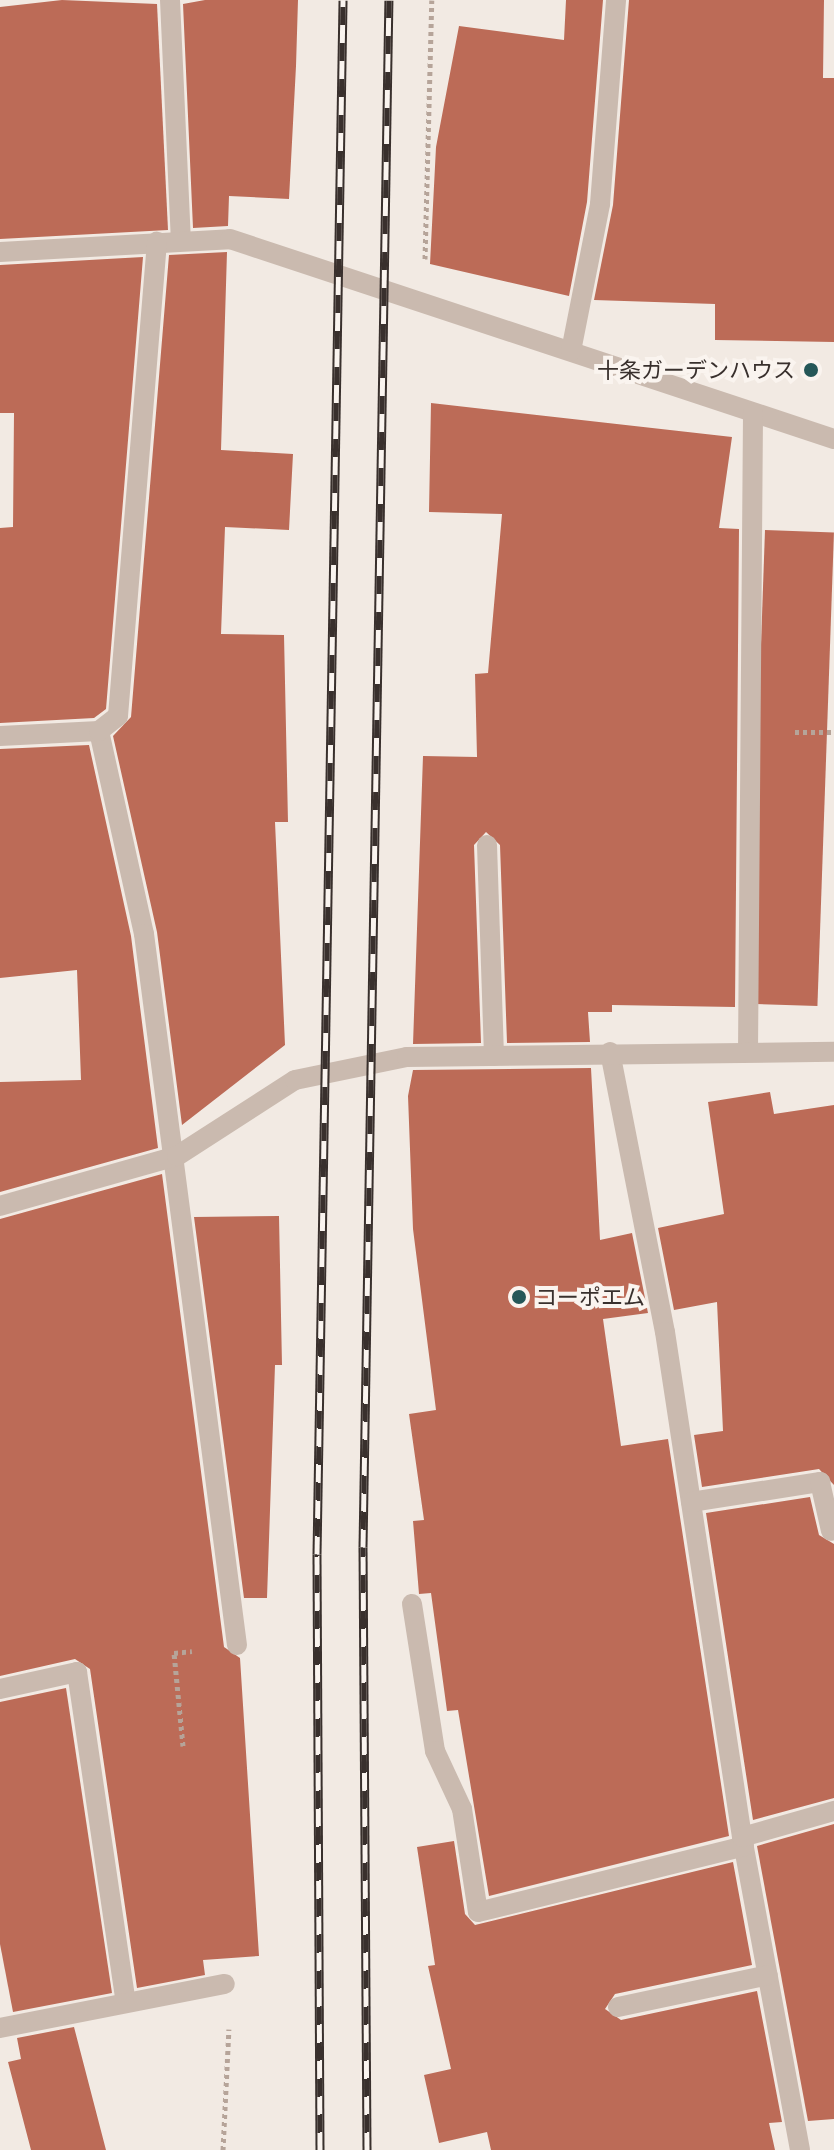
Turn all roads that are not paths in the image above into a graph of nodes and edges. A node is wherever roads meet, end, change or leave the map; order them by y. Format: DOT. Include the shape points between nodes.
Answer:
graph roads {
  1 [pos="170,0"];
  2 [pos="616,0"];
  3 [pos="181,240"];
  4 [pos="157,242"];
  5 [pos="0,252"];
  6 [pos="571,351"];
  7 [pos="753,413"];
  8 [pos="834,439"];
  9 [pos="99,731"];
  10 [pos="0,736"];
  11 [pos="487,845"];
  12 [pos="610,1052"];
  13 [pos="748,1052"];
  14 [pos="834,1052"];
  15 [pos="494,1056"];
  16 [pos="177,1156"];
  17 [pos="0,1206"];
  18 [pos="691,1502"];
  19 [pos="831,1531"];
  20 [pos="412,1604"];
  21 [pos="237,1645"];
  22 [pos="0,1689"];
  23 [pos="834,1811"];
  24 [pos="743,1842"];
  25 [pos="768,1975"];
  26 [pos="225,1984"];
  27 [pos="126,2002"];
  28 [pos="618,2007"];
  29 [pos="0,2028"];
  30 [pos="800,2150"];
  1 -- 3 [label="street"];
  2 -- 6 [label="street" via="600,204"];
  3 -- 4 [label="street"];
  3 -- 6 [label="street" via="230,239"];
  4 -- 5 [label="street"];
  4 -- 9 [label="street" via="118,716"];
  6 -- 7 [label="street"];
  7 -- 8 [label="street"];
  7 -- 13 [label="street"];
  9 -- 10 [label="street"];
  9 -- 16 [label="street" via="144,934"];
  11 -- 15 [label="street"];
  12 -- 13 [label="street"];
  12 -- 15 [label="street"];
  12 -- 18 [label="street"];
  13 -- 14 [label="street"];
  15 -- 16 [label="street" via="407,1057 295,1080"];
  16 -- 17 [label="street"];
  16 -- 21 [label="street"];
  18 -- 19 [label="street" via="820,1482"];
  18 -- 24 [label="street"];
  20 -- 24 [label="street" via="435,1751 462,1809 478,1912"];
  22 -- 27 [label="street" via="77,1672"];
  23 -- 24 [label="street"];
  24 -- 25 [label="street"];
  25 -- 28 [label="street"];
  25 -- 30 [label="street"];
  26 -- 27 [label="street"];
  27 -- 29 [label="street"];
}
